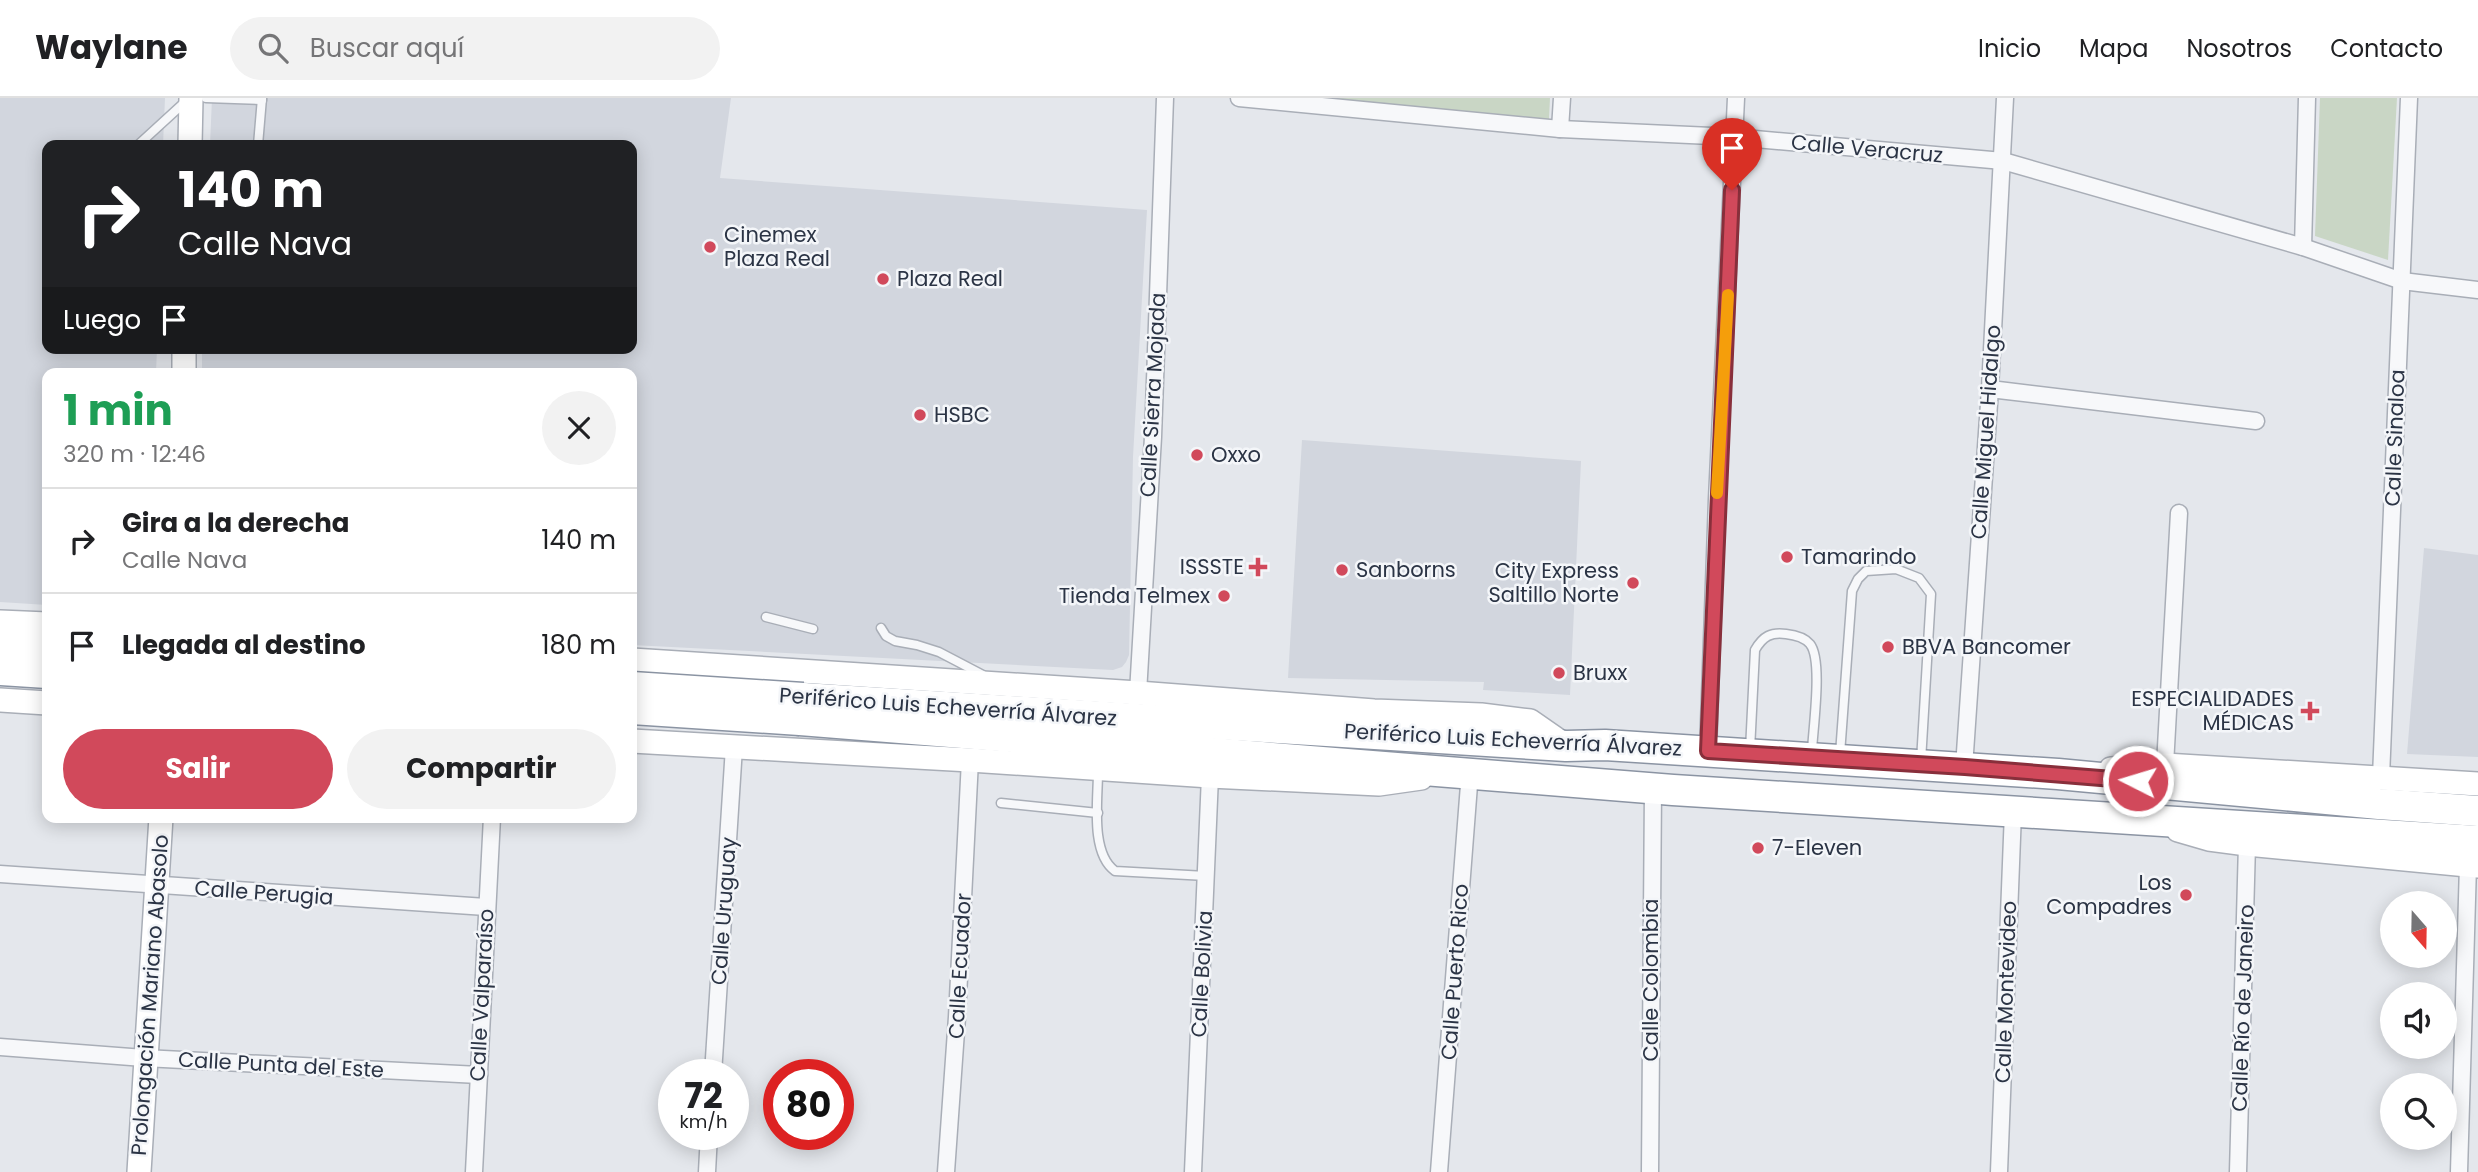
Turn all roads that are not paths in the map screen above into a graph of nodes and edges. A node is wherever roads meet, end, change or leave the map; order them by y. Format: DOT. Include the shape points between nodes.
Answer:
graph roads {
  1 [pos="190,98"];
  2 [pos="206,98"];
  3 [pos="1165,98"];
  4 [pos="1239,98"];
  5 [pos="1562,98"];
  6 [pos="1736,98"];
  7 [pos="2005,98"];
  8 [pos="2308,98"];
  9 [pos="2409,98"];
  10 [pos="262,99"];
  11 [pos="1560,129"];
  12 [pos="1733,137"];
  13 [pos="144,140"];
  14 [pos="190,140"];
  15 [pos="258,140"];
  16 [pos="2003,161"];
  17 [pos="2303,247"];
  18 [pos="2402,281"];
  19 [pos="2478,290"];
  20 [pos="1990,389"];
  21 [pos="2256,421"];
  22 [pos="2179,513"];
  23 [pos="766,617"];
  24 [pos="0,622"];
  25 [pos="42,624"];
  26 [pos="881,628"];
  27 [pos="813,629"];
  28 [pos="0,647"];
  29 [pos="42,650"];
  30 [pos="637,660"];
  31 [pos="688,663"];
  32 [pos="0,670"];
  33 [pos="42,673"];
  34 [pos="637,676"];
  35 [pos="998,683"];
  36 [pos="637,687"];
  37 [pos="1138,693"];
  38 [pos="802,696"];
  39 [pos="0,700"];
  40 [pos="42,704"];
  41 [pos="637,709"];
  42 [pos="637,727"];
  43 [pos="637,741"];
  44 [pos="1566,746"];
  45 [pos="734,747"];
  46 [pos="1708,751"];
  47 [pos="1750,753"];
  48 [pos="1826,758"];
  49 [pos="970,760"];
  50 [pos="1921,764"];
  51 [pos="2165,765"];
  52 [pos="1965,767"];
  53 [pos="1098,768"];
  54 [pos="1460,772"];
  55 [pos="2058,774"];
  56 [pos="1210,776"];
  57 [pos="2478,784"];
  58 [pos="1653,788"];
  59 [pos="2380,791"];
  60 [pos="1002,803"];
  61 [pos="2478,811"];
  62 [pos="2013,812"];
  63 [pos="1098,813"];
  64 [pos="2162,822"];
  65 [pos="161,823"];
  66 [pos="492,823"];
  67 [pos="2247,844"];
  68 [pos="2475,858"];
  69 [pos="0,874"];
  70 [pos="1206,876"];
  71 [pos="157,886"];
  72 [pos="486,908"];
  73 [pos="0,1047"];
  74 [pos="144,1058"];
  75 [pos="714,1059"];
  76 [pos="479,1075"];
  77 [pos="708,1150"];
  78 [pos="139,1172"];
  79 [pos="474,1172"];
  80 [pos="707,1172"];
  81 [pos="946,1172"];
  82 [pos="1193,1172"];
  83 [pos="1439,1172"];
  84 [pos="1650,1172"];
  85 [pos="1999,1172"];
  86 [pos="2238,1172"];
  87 [pos="2459,1172"];
  1 -- 13 [label="lane"];
  1 -- 14 [label="street"];
  2 -- 10 [label="lane"];
  3 -- 37 [label="street, Calle Sierra Mojada"];
  4 -- 11 [label="street, Calle Veracruz"];
  5 -- 11 [label="street"];
  6 -- 12 [label="street"];
  7 -- 16 [label="street, Calle Miguel Hidalgo"];
  8 -- 17 [label="street"];
  9 -- 18 [label="street, Calle Sinaloa"];
  10 -- 15 [label="lane"];
  11 -- 12 [label="street, Calle Veracruz"];
  12 -- 16 [label="street, Calle Veracruz"];
  12 -- 46 [label="street"];
  16 -- 17 [label="street, Calle Veracruz"];
  16 -- 20 [label="street, Calle Miguel Hidalgo"];
  17 -- 18 [label="street, Calle Veracruz"];
  18 -- 19 [label="street, Calle Veracruz"];
  18 -- 59 [label="street, Calle Sinaloa"];
  20 -- 21 [label="street"];
  20 -- 52 [label="street, Calle Miguel Hidalgo"];
  22 -- 51 [label="street"];
  23 -- 27 [label="lane"];
  24 -- 25 [label="street"];
  26 -- 35 [label="lane" via="895,641 947,656"];
  28 -- 29 [label="highway"];
  30 -- 31 [label="street"];
  31 -- 34 [label="street" via="671,673"];
  31 -- 38 [label="street"];
  32 -- 33 [label="highway"];
  35 -- 37 [label="street"];
  35 -- 38 [label="street"];
  36 -- 38 [label="highway, Periférico Luis Echeverría Álvarez, bridge"];
  37 -- 44 [label="street" via="1530,721"];
  38 -- 41 [label="highway, Periférico Luis Echeverría Álvarez, bridge"];
  38 -- 42 [label="street" via="797,690 783,711 760,729 745,733"];
  38 -- 44 [label="highway, Periférico Luis Echeverría Álvarez"];
  38 -- 54 [label="highway, Periférico Luis Echeverría Álvarez"];
  39 -- 40 [label="street"];
  43 -- 45 [label="street"];
  44 -- 46 [label="highway, Periférico Luis Echeverría Álvarez"];
  45 -- 49 [label="street"];
  45 -- 75 [label="street, Calle Uruguay"];
  46 -- 47 [label="highway, Periférico Luis Echeverría Álvarez"];
  47 -- 48 [label="highway, Periférico Luis Echeverría Álvarez"];
  47 -- 48 [label="lane" via="1755,650 1771,634 1783,634 1800,636 1818,660"];
  48 -- 50 [label="highway, Periférico Luis Echeverría Álvarez"];
  48 -- 50 [label="lane" via="1852,591 1866,571 1896,569 1919,578 1931,594"];
  49 -- 53 [label="street"];
  49 -- 81 [label="street, Calle Ecuador"];
  50 -- 52 [label="highway, Periférico Luis Echeverría Álvarez"];
  51 -- 55 [label="street"];
  51 -- 59 [label="street"];
  52 -- 55 [label="highway, Periférico Luis Echeverría Álvarez"];
  53 -- 56 [label="street"];
  53 -- 63 [label="lane"];
  54 -- 56 [label="street" via="1379,784"];
  54 -- 58 [label="highway, Periférico Luis Echeverría Álvarez"];
  54 -- 83 [label="street, Calle Puerto Rico"];
  55 -- 59 [label="highway, Periférico Luis Echeverría Álvarez"];
  56 -- 70 [label="street, Calle Bolivia"];
  57 -- 59 [label="street"];
  58 -- 62 [label="highway, Periférico Luis Echeverría Álvarez"];
  58 -- 84 [label="street, Calle Colombia"];
  59 -- 61 [label="highway, Periférico Luis Echeverría Álvarez"];
  60 -- 63 [label="lane"];
  62 -- 64 [label="highway, Periférico Luis Echeverría Álvarez"];
  62 -- 85 [label="street, Calle Montevideo"];
  63 -- 70 [label="lane" via="1102,857 1115,871"];
  64 -- 67 [label="street, Periférico Luis Echeverría Álvarez" via="2183,833"];
  64 -- 68 [label="highway, Periférico Luis Echeverría Álvarez" via="2372,834"];
  65 -- 71 [label="street, Prolongación Mariano Abasolo"];
  66 -- 72 [label="street, Calle Valparaíso"];
  67 -- 68 [label="street, Periférico Luis Echeverría Álvarez"];
  67 -- 86 [label="street, Calle Río de Janeiro"];
  68 -- 87 [label="street"];
  69 -- 71 [label="street, Calle Perugia"];
  70 -- 82 [label="street, Calle Bolivia"];
  71 -- 72 [label="street, Calle Perugia"];
  71 -- 74 [label="street, Prolongación Mariano Abasolo"];
  72 -- 76 [label="street, Calle Valparaíso"];
  73 -- 74 [label="street, Calle Punta del Este"];
  74 -- 76 [label="street, Calle Punta del Este"];
  74 -- 78 [label="street, Prolongación Mariano Abasolo"];
  76 -- 79 [label="street, Calle Valparaíso"];
  77 -- 80 [label="street"];
}
